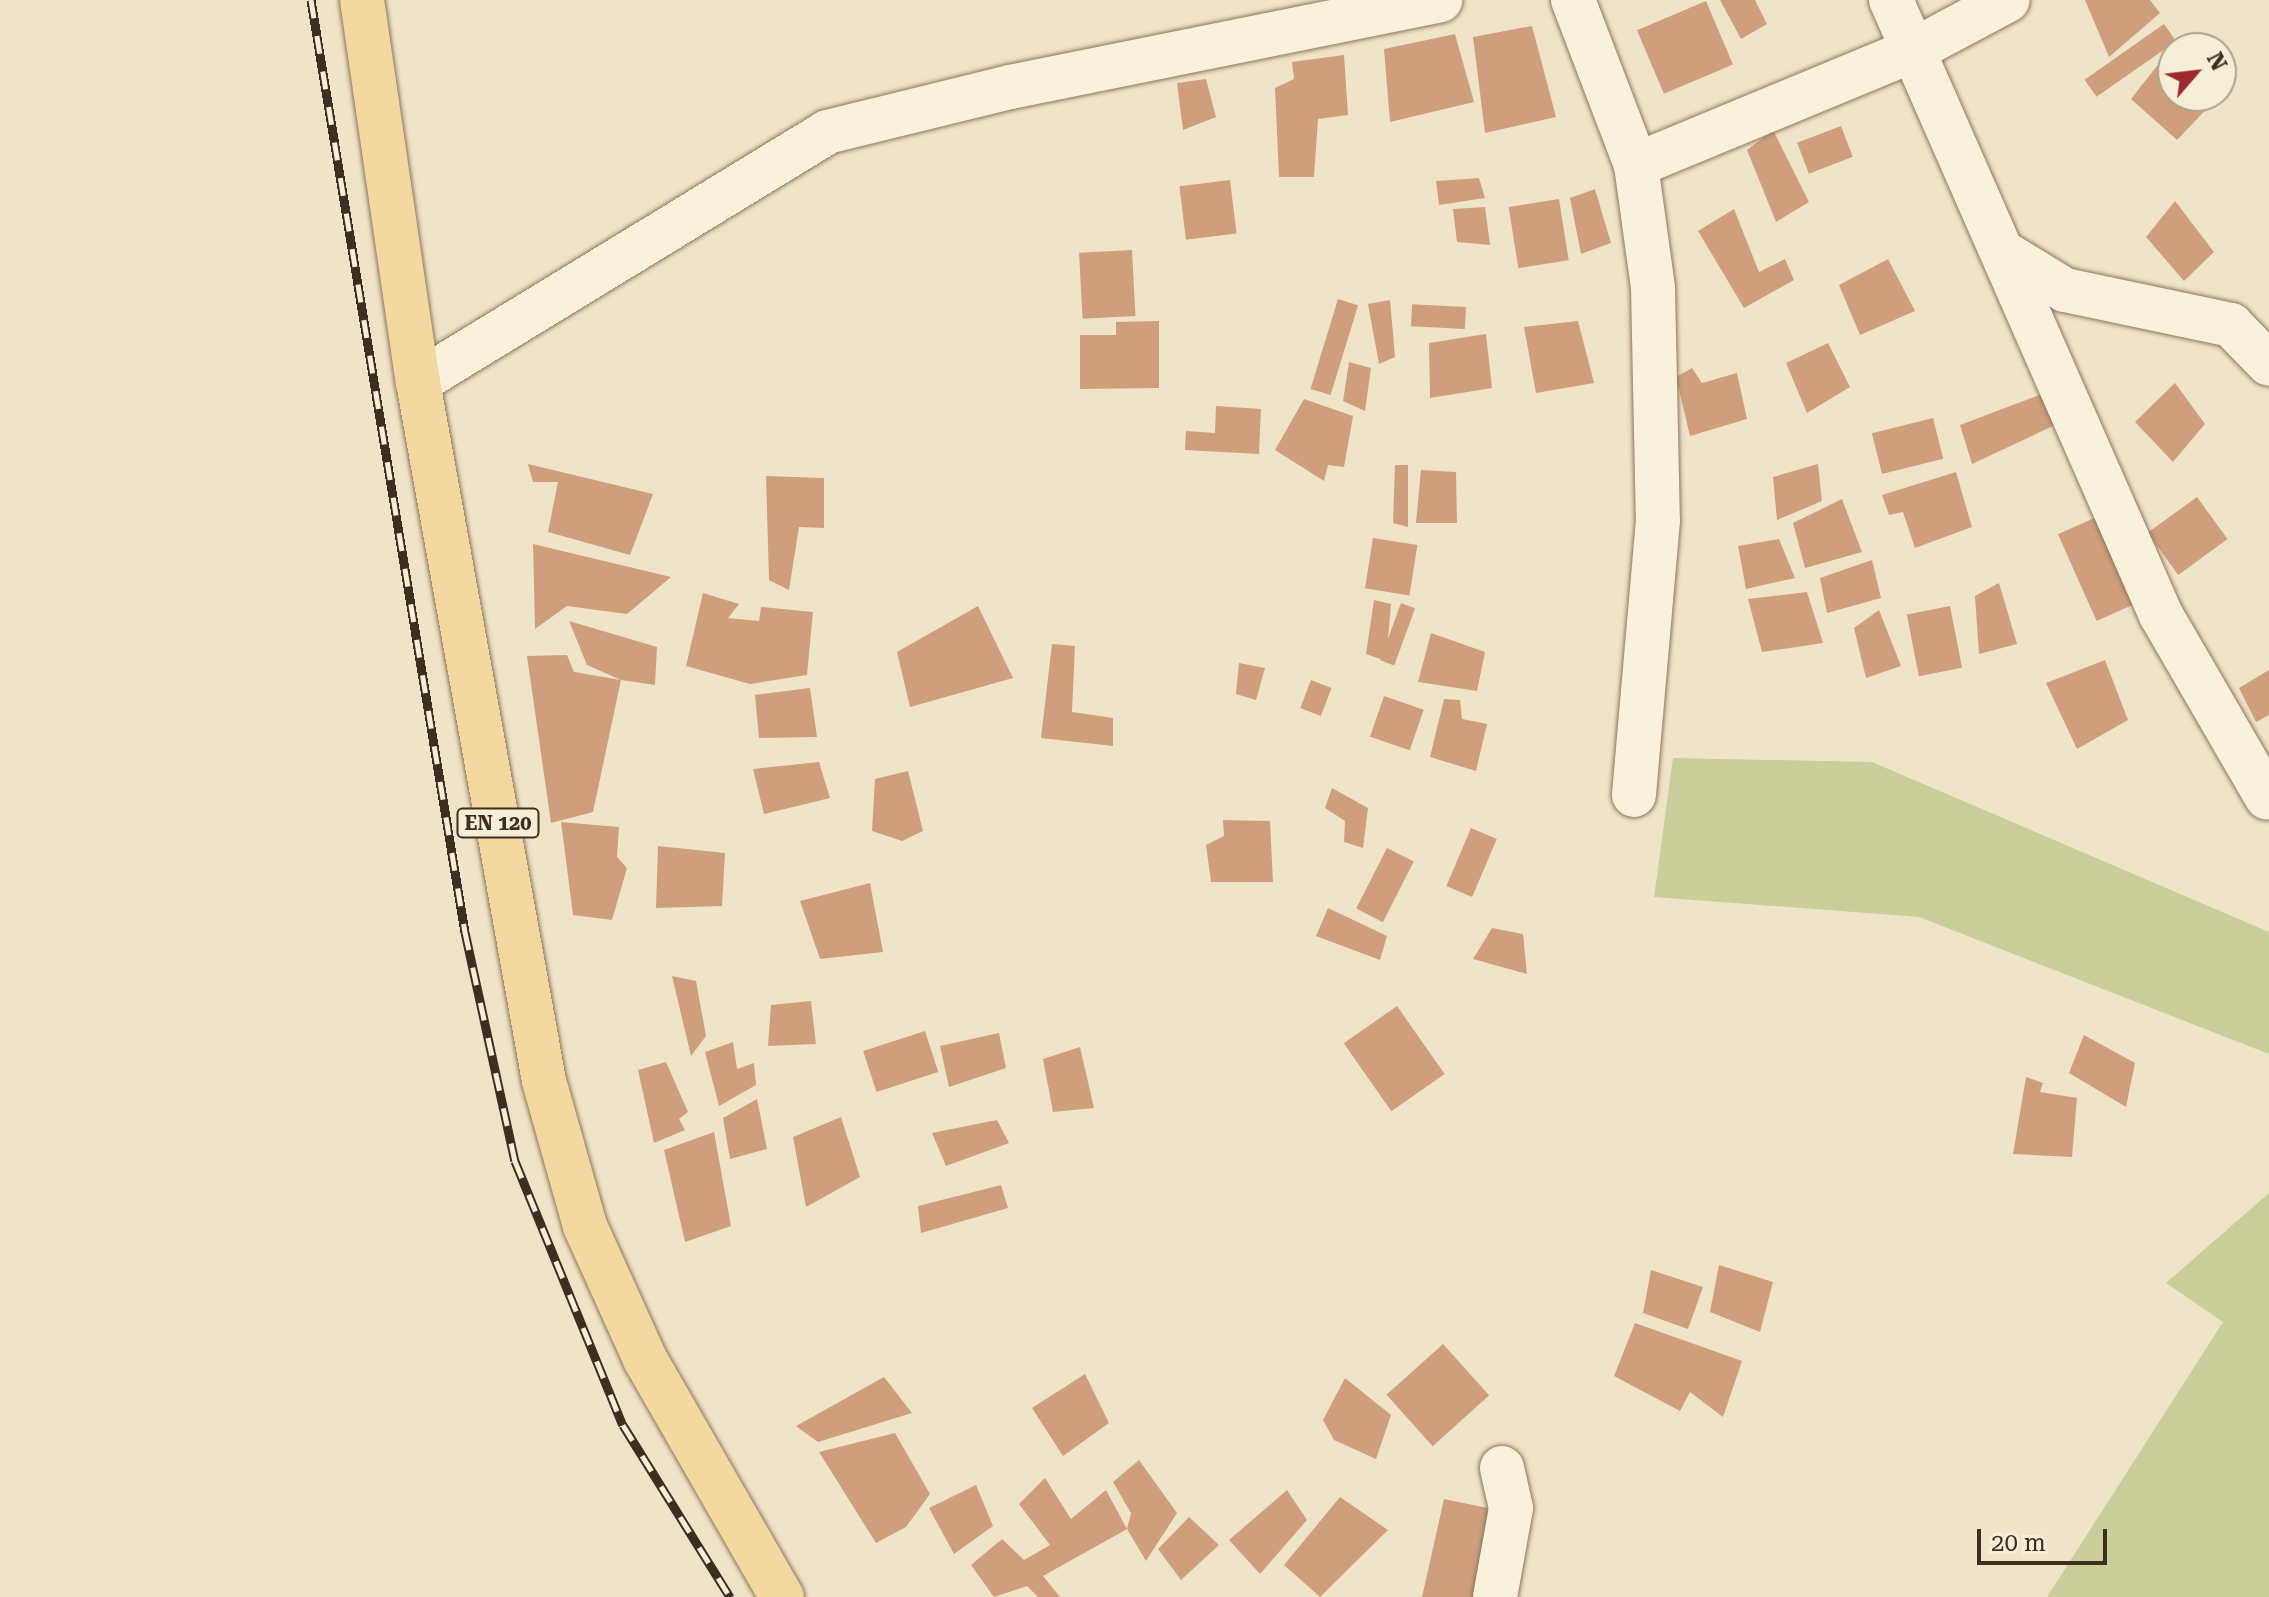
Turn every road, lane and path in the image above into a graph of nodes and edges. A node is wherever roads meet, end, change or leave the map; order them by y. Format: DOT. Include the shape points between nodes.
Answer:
graph roads {
  1 [pos="362,0"];
  2 [pos="1573,0"];
  3 [pos="1891,0"];
  4 [pos="2008,0"];
  5 [pos="1434,1"];
  6 [pos="1914,50"];
  7 [pos="1636,165"];
  8 [pos="2006,254"];
  9 [pos="2269,364"];
  10 [pos="418,382"];
  11 [pos="1634,795"];
  12 [pos="2267,798"];
  13 [pos="1502,1468"];
  14 [pos="782,1597"];
  15 [pos="1495,1597"];
  1 -- 10 [label="main road, EN 120"];
  2 -- 7 [label="street"];
  3 -- 6 [label="street"];
  4 -- 6 [label="street"];
  5 -- 10 [label="street" via="1010,87 827,132"];
  6 -- 7 [label="street"];
  6 -- 8 [label="street"];
  7 -- 11 [label="street" via="1653,288 1658,520"];
  8 -- 9 [label="street" via="2065,290 2231,325"];
  8 -- 12 [label="street" via="2161,615"];
  10 -- 14 [label="main road, EN 120" via="544,1081 585,1226 660,1386"];
  13 -- 15 [label="street" via="1511,1508"];
}
